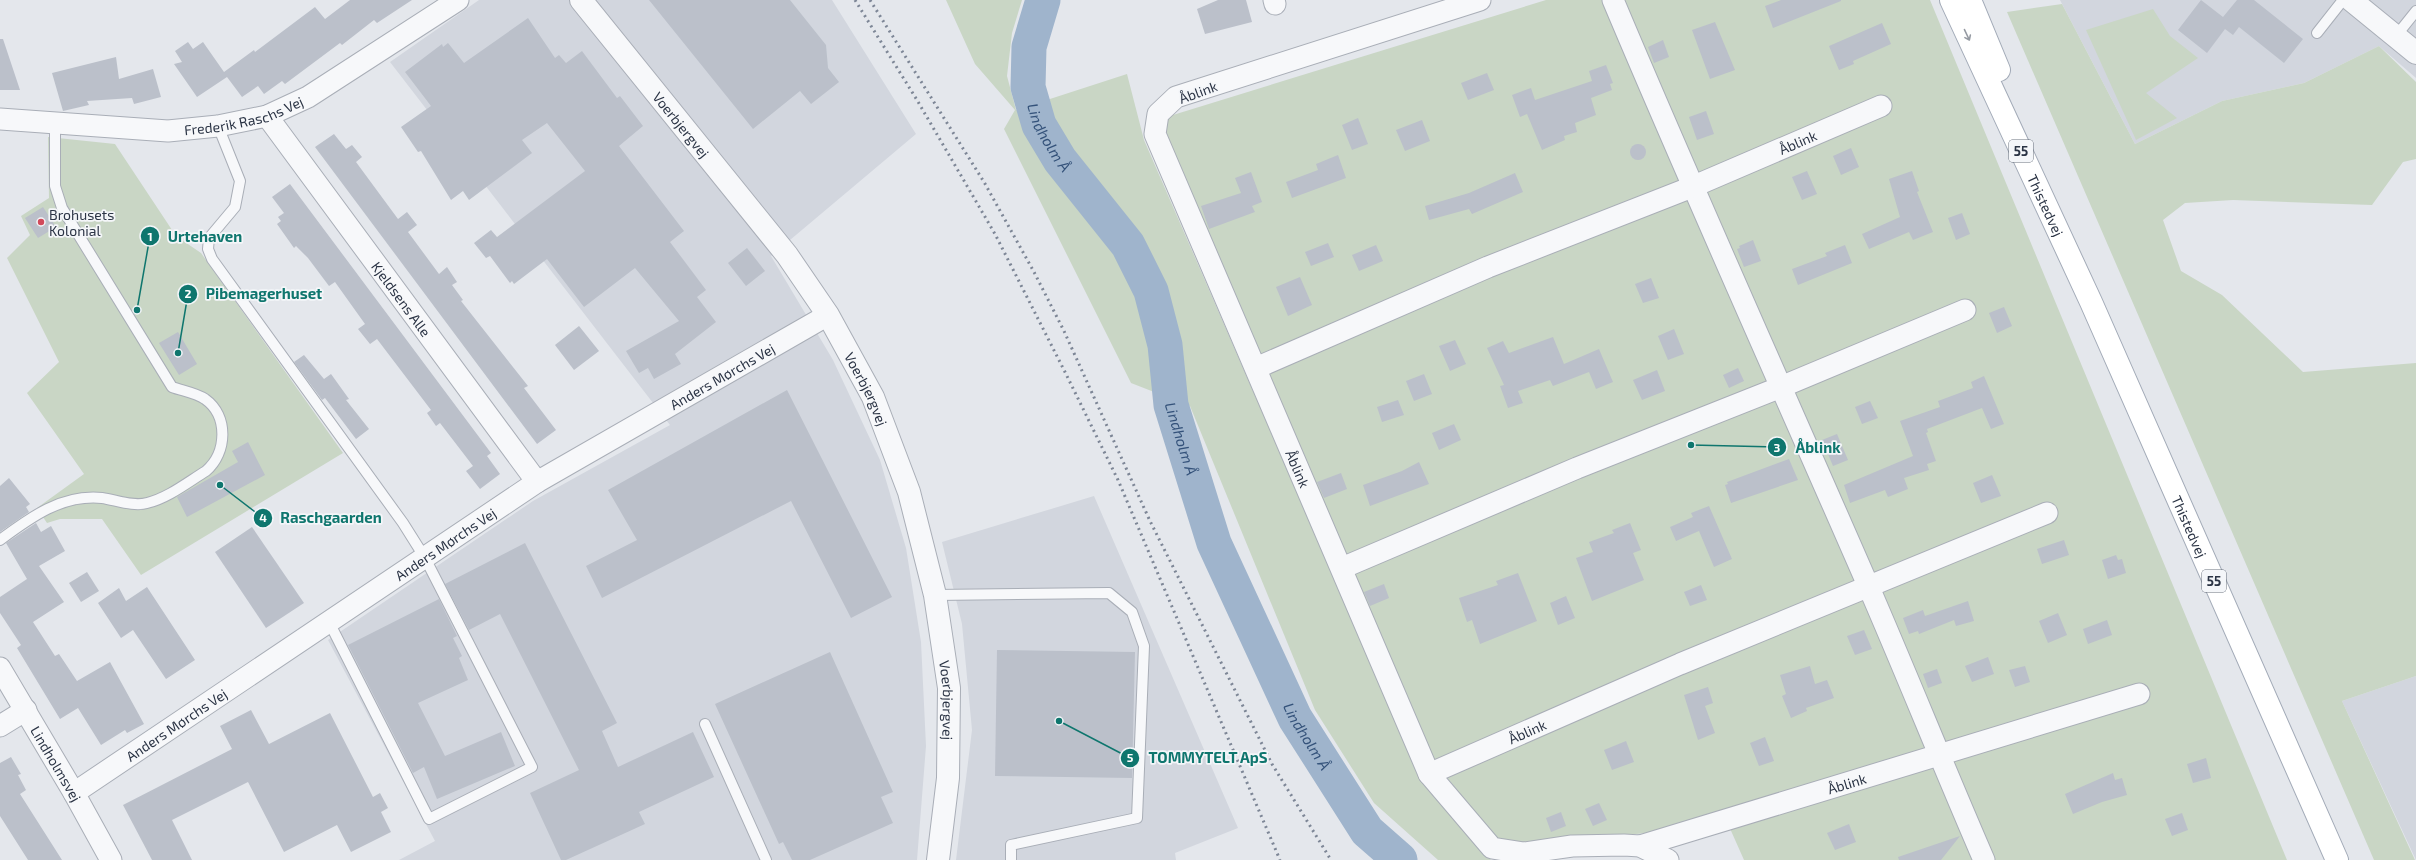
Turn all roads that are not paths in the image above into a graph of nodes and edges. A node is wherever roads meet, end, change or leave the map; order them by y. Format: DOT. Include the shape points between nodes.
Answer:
graph roads {
  1 [pos="458,0"];
  2 [pos="581,0"];
  3 [pos="1480,0"];
  4 [pos="1613,0"];
  5 [pos="1951,0"];
  6 [pos="1970,0"];
  7 [pos="2343,0"];
  8 [pos="2351,0"];
  9 [pos="2416,12"];
  10 [pos="2317,33"];
  11 [pos="2396,36"];
  12 [pos="2416,53"];
  13 [pos="1881,106"];
  14 [pos="267,116"];
  15 [pos="0,119"];
  16 [pos="55,122"];
  17 [pos="218,126"];
  18 [pos="1692,187"];
  19 [pos="2091,302"];
  20 [pos="1965,310"];
  21 [pos="828,315"];
  22 [pos="1256,368"];
  23 [pos="1781,387"];
  24 [pos="538,482"];
  25 [pos="2047,513"];
  26 [pos="0,540"];
  27 [pos="425,558"];
  28 [pos="1342,568"];
  29 [pos="1868,585"];
  30 [pos="935,595"];
  31 [pos="329,622"];
  32 [pos="0,668"];
  33 [pos="2139,694"];
  34 [pos="26,710"];
  35 [pos="705,724"];
  36 [pos="0,726"];
  37 [pos="1938,755"];
  38 [pos="1429,774"];
  39 [pos="74,793"];
  40 [pos="1640,846"];
  41 [pos="111,860"];
  42 [pos="766,860"];
  43 [pos="938,860"];
  44 [pos="1011,860"];
  45 [pos="1668,860"];
  46 [pos="1984,860"];
  47 [pos="2337,860"];
  1 -- 14 [label="street, Frederik Raschs Vej" via="308,97"];
  2 -- 21 [label="street, Voerbjergvej" via="787,255"];
  3 -- 22 [label="street, Åblink" via="1176,97 1158,114 1155,134"];
  4 -- 18 [label="street"];
  5 -- 19 [label="main road, Thistedvej / 55, one-way"];
  6 -- 19 [label="main road, Thistedvej / 55"];
  7 -- 10 [label="lane"];
  8 -- 11 [label="street"];
  9 -- 11 [label="lane"];
  11 -- 12 [label="street"];
  13 -- 18 [label="street, Åblink"];
  14 -- 17 [label="street, Frederik Raschs Vej"];
  14 -- 24 [label="street, Kjeldsens Alle"];
  15 -- 16 [label="street, Frederik Raschs Vej"];
  16 -- 17 [label="street, Frederik Raschs Vej" via="168,131"];
  16 -- 26 [label="lane" via="55,186 62,208 172,387 195,394 212,406 220,421 222,444 213,465 206,471 154,501 138,504 98,498 68,500 45,509"];
  17 -- 27 [label="lane" via="240,181 235,207 209,238 208,250 212,259 403,523"];
  18 -- 22 [label="street, Åblink" via="1488,267"];
  18 -- 23 [label="street"];
  19 -- 47 [label="main road, Thistedvej / 55"];
  20 -- 23 [label="street"];
  21 -- 24 [label="street, Anders Mørchs Vej"];
  21 -- 30 [label="street, Voerbjergvej" via="876,405 908,492"];
  22 -- 28 [label="street, Åblink"];
  23 -- 28 [label="street" via="1577,468"];
  23 -- 29 [label="street"];
  24 -- 27 [label="street, Anders Mørchs Vej"];
  25 -- 29 [label="street, Åblink"];
  27 -- 31 [label="street, Anders Mørchs Vej"];
  27 -- 31 [label="lane" via="532,767 429,819"];
  28 -- 38 [label="street, Åblink"];
  29 -- 37 [label="street"];
  29 -- 38 [label="street, Åblink"];
  30 -- 43 [label="street, Voerbjergvej" via="949,688 948,778"];
  30 -- 44 [label="lane" via="1109,594 1132,612 1144,646 1137,818 1011,845"];
  31 -- 39 [label="street, Anders Mørchs Vej"];
  32 -- 34 [label="street, Lindholmsvej"];
  33 -- 37 [label="street, Åblink"];
  34 -- 36 [label="street"];
  34 -- 39 [label="street, Lindholmsvej"];
  35 -- 42 [label="lane"];
  37 -- 40 [label="street, Åblink"];
  37 -- 46 [label="street"];
  38 -- 40 [label="street, Åblink" via="1492,848 1524,852 1572,846"];
  39 -- 41 [label="street, Lindholmsvej"];
  40 -- 45 [label="street, Åblink"];
}
